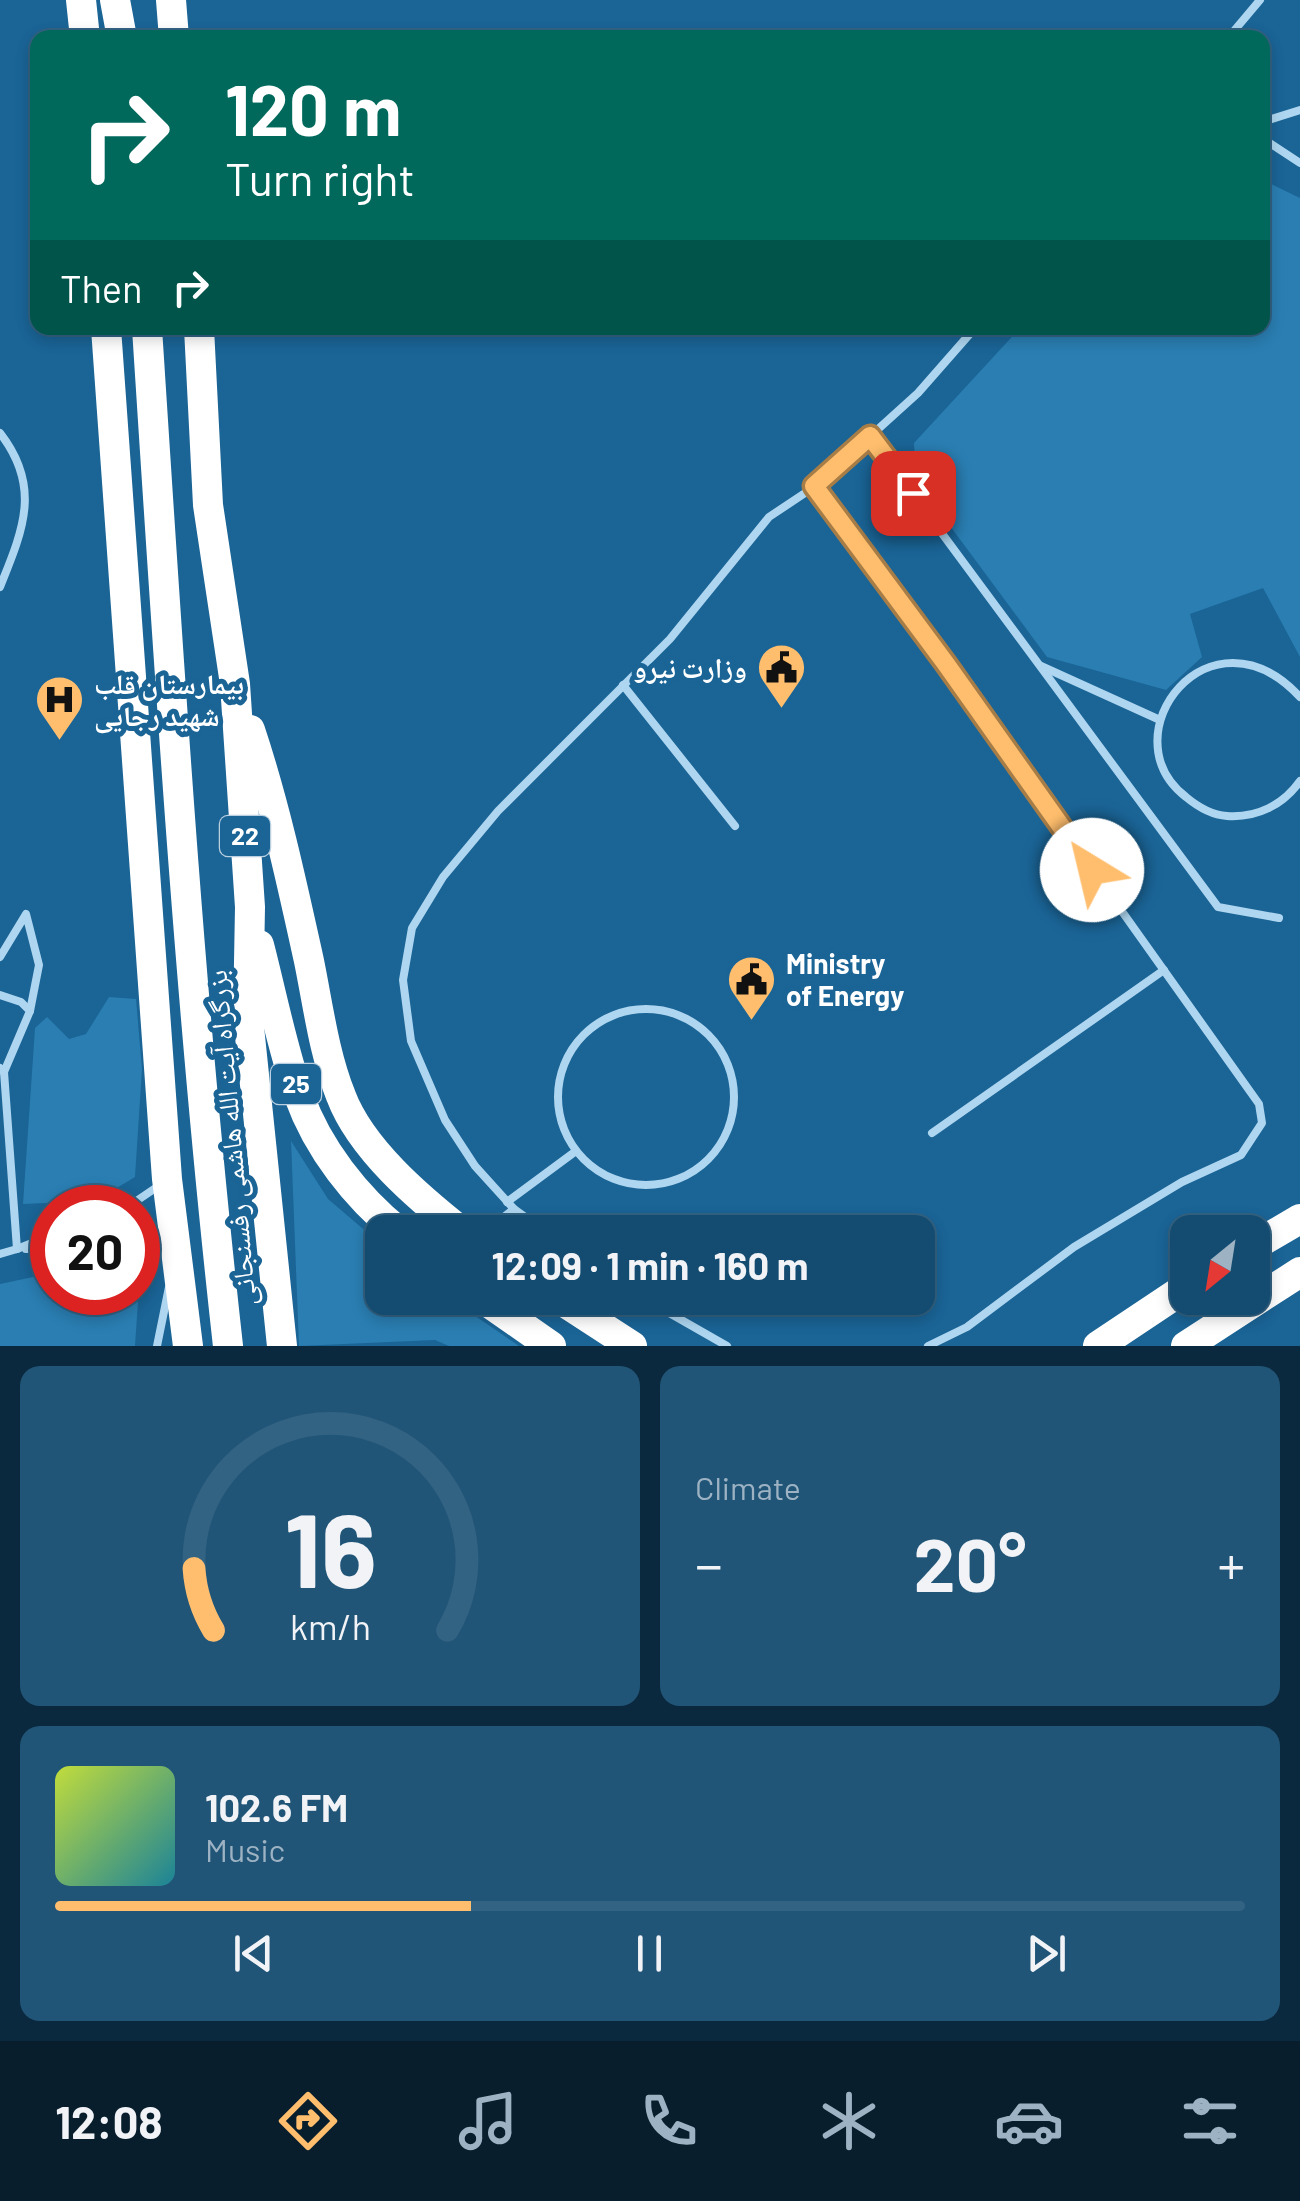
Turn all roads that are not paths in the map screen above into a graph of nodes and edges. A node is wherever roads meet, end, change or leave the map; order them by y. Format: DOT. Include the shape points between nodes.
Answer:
graph roads {
  1 [pos="81,0"];
  2 [pos="115,0"];
  3 [pos="171,0"];
  4 [pos="1260,0"];
  5 [pos="84,30"];
  6 [pos="121,30"];
  7 [pos="173,30"];
  8 [pos="1235,30"];
  9 [pos="1300,110"];
  10 [pos="1270,119"];
  11 [pos="1270,143"];
  12 [pos="1300,163"];
  13 [pos="107,335"];
  14 [pos="147,335"];
  15 [pos="199,335"];
  16 [pos="969,335"];
  17 [pos="0,433"];
  18 [pos="870,436"];
  19 [pos="814,486"];
  20 [pos="0,588"];
  21 [pos="1040,665"];
  22 [pos="235,684"];
  23 [pos="624,685"];
  24 [pos="1300,697"];
  25 [pos="1160,720"];
  26 [pos="1300,781"];
  27 [pos="735,826"];
  28 [pos="250,907"];
  29 [pos="1279,918"];
  30 [pos="0,957"];
  31 [pos="1164,970"];
  32 [pos="0,995"];
  33 [pos="30,1011"];
  34 [pos="2,1070"];
  35 [pos="932,1133"];
  36 [pos="576,1150"];
  37 [pos="167,1179"];
  38 [pos="159,1185"];
  39 [pos="510,1206"];
  40 [pos="378,1215"];
  41 [pos="441,1215"];
  42 [pos="501,1215"];
  43 [pos="522,1215"];
  44 [pos="1300,1219"];
  45 [pos="1270,1236"];
  46 [pos="30,1244"];
  47 [pos="17,1249"];
  48 [pos="30,1249"];
  49 [pos="160,1250"];
  50 [pos="0,1254"];
  51 [pos="178,1254"];
  52 [pos="1300,1272"];
  53 [pos="1170,1298"];
  54 [pos="506,1315"];
  55 [pos="584,1315"];
  56 [pos="673,1315"];
  57 [pos="155,1342"];
  58 [pos="188,1346"];
  59 [pos="228,1346"];
  60 [pos="282,1346"];
  61 [pos="551,1346"];
  62 [pos="632,1346"];
  63 [pos="727,1346"];
  64 [pos="928,1346"];
  65 [pos="1098,1346"];
  66 [pos="1186,1346"];
  1 -- 5 [label="highway"];
  2 -- 6 [label="highway"];
  3 -- 7 [label="highway"];
  4 -- 8 [label="lane"];
  9 -- 10 [label="lane"];
  11 -- 12 [label="lane"];
  13 -- 37 [label="highway"];
  14 -- 59 [label="highway" via="200,1086"];
  15 -- 22 [label="highway, بزرگراه آیت الله هاشمی رفسنجانی / 22" via="208,505"];
  16 -- 18 [label="lane"];
  17 -- 20 [label="lane" via="27,487 19,542"];
  18 -- 19 [label="lane"];
  18 -- 21 [label="lane"];
  19 -- 23 [label="lane" via="770,517"];
  19 -- 31 [label="lane"];
  21 -- 25 [label="lane"];
  21 -- 29 [label="lane" via="1218,907"];
  22 -- 28 [label="highway, بزرگراه آیت الله هاشمی رفسنجانی / 22"];
  22 -- 41 [label="highway" via="293,886 341,1098 376,1153"];
  23 -- 27 [label="lane"];
  23 -- 39 [label="lane" via="498,811 444,876 412,928 403,980 410,1042 445,1120"];
  24 -- 25 [label="lane" via="1261,666 1222,664 1187,678"];
  25 -- 26 [label="lane" via="1164,770 1198,807 1248,816 1272,808"];
  28 -- 40 [label="highway, 25" via="299,1098 332,1158"];
  28 -- 60 [label="highway, بزرگراه آیت الله هاشمی رفسنجانی / 22" via="248,1017"];
  30 -- 33 [label="lane" via="26,914 39,965"];
  31 -- 35 [label="lane"];
  31 -- 64 [label="lane" via="1259,1104 1262,1123 1241,1154 1074,1247 967,1326"];
  32 -- 33 [label="lane"];
  33 -- 34 [label="lane"];
  34 -- 47 [label="lane"];
  36 -- 36 [label="lane" via="620,1182 676,1180 700,1167 732,1122 730,1066 716,1042 668,1010 637,1008 608,1016 582,1034 565,1059 557,1089 560,1120"];
  36 -- 39 [label="lane"];
  37 -- 38 [label="lane"];
  37 -- 51 [label="highway"];
  39 -- 42 [label="lane"];
  39 -- 43 [label="lane"];
  44 -- 45 [label="highway"];
  46 -- 47 [label="lane"];
  47 -- 48 [label="lane"];
  47 -- 50 [label="lane"];
  49 -- 51 [label="lane"];
  51 -- 57 [label="lane"];
  51 -- 58 [label="highway"];
  52 -- 66 [label="highway"];
  53 -- 65 [label="highway"];
  54 -- 61 [label="highway"];
  55 -- 62 [label="highway"];
  56 -- 63 [label="lane"];
}
